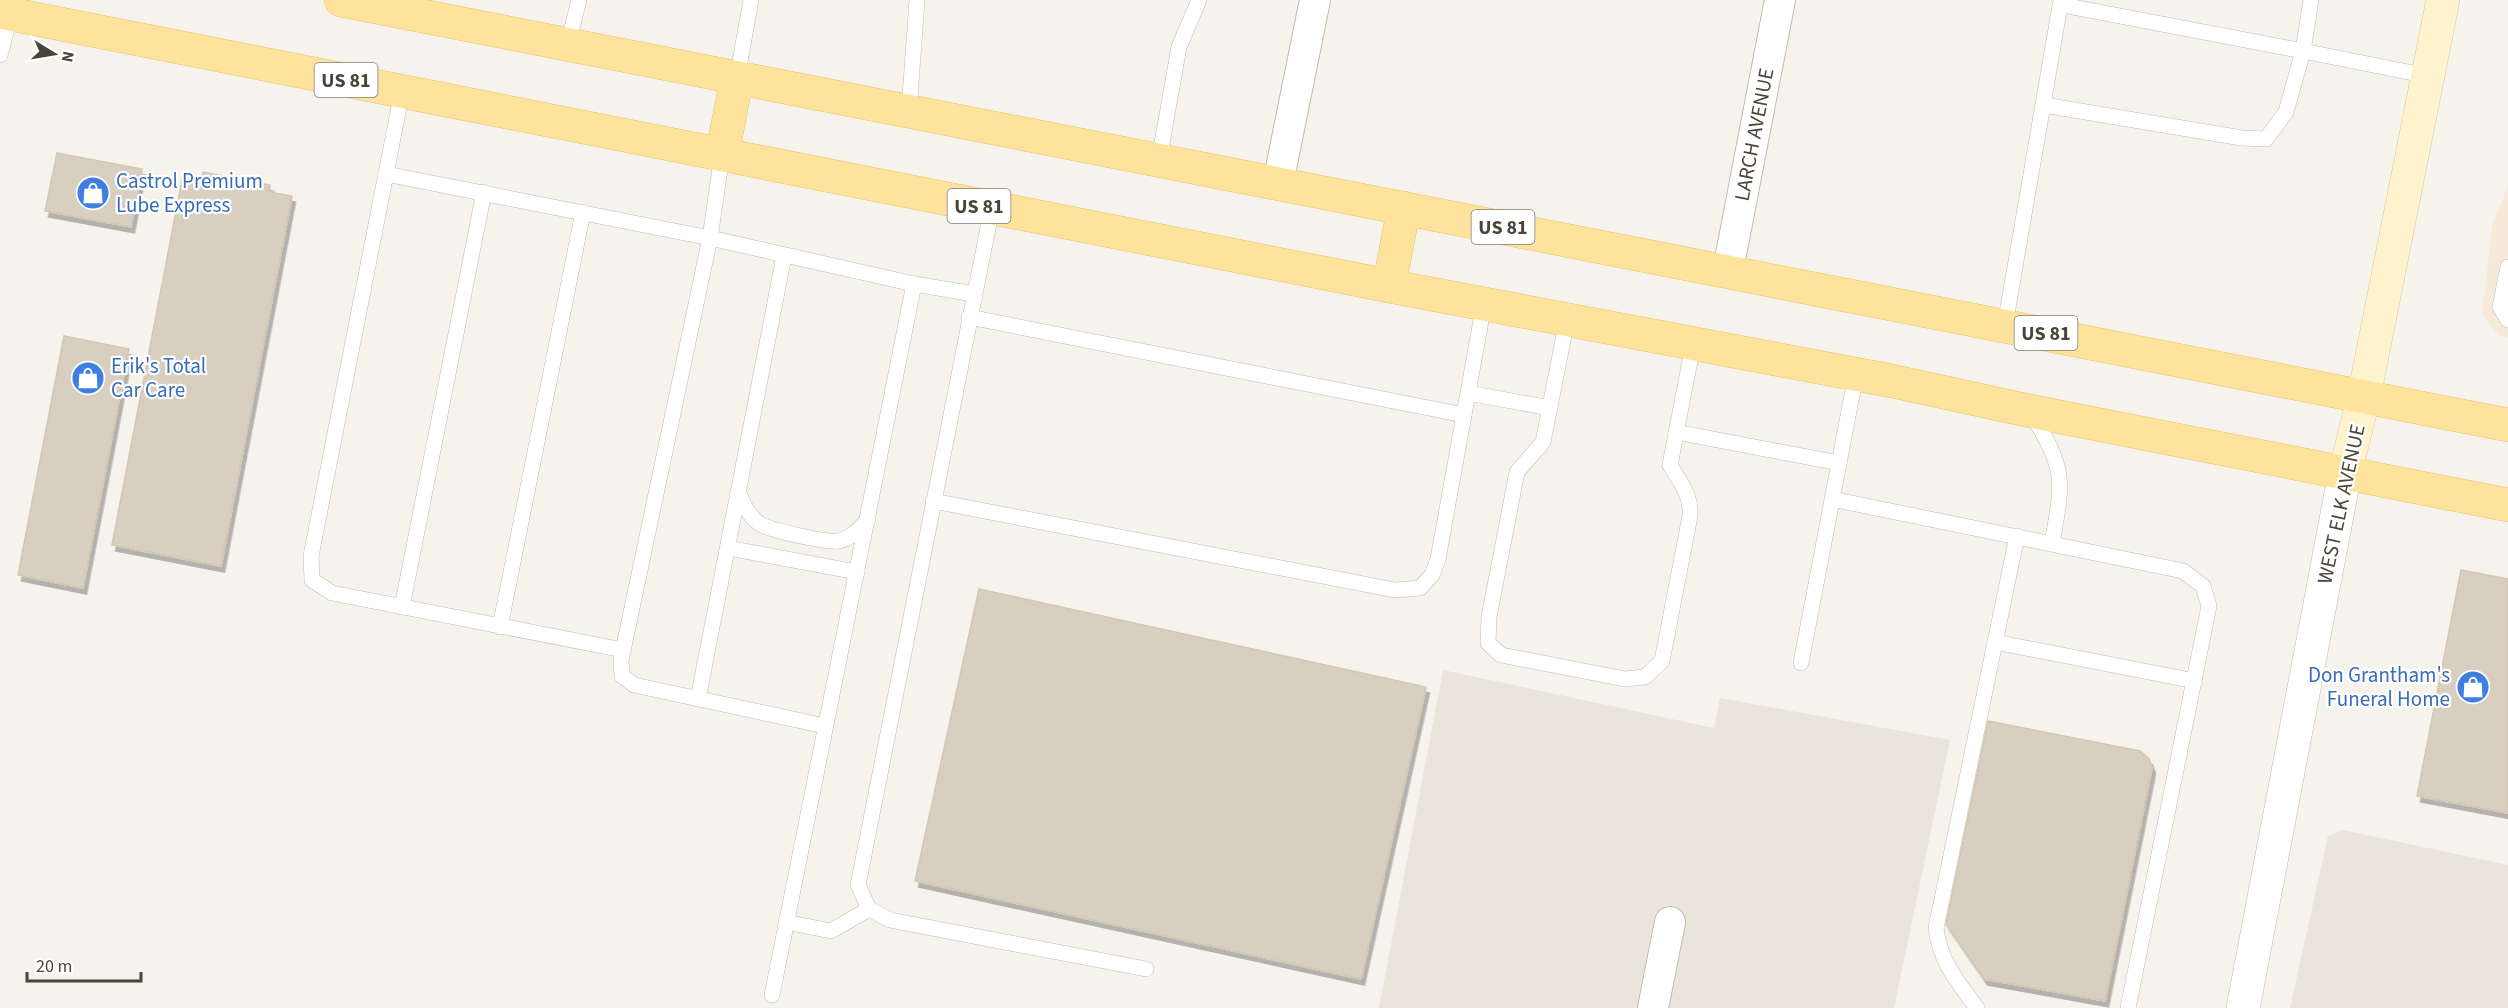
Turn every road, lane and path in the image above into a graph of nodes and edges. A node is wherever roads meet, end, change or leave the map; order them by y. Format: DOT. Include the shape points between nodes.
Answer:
graph roads {
  1 [pos="341,0"];
  2 [pos="579,0"];
  3 [pos="750,0"];
  4 [pos="917,0"];
  5 [pos="1199,0"];
  6 [pos="1315,0"];
  7 [pos="1780,0"];
  8 [pos="2312,0"];
  9 [pos="2443,0"];
  10 [pos="2061,2"];
  11 [pos="5,13"];
  12 [pos="568,44"];
  13 [pos="2303,51"];
  14 [pos="0,56"];
  15 [pos="2428,76"];
  16 [pos="737,78"];
  17 [pos="402,92"];
  18 [pos="2044,105"];
  19 [pos="909,111"];
  20 [pos="722,155"];
  21 [pos="1160,160"];
  22 [pos="386,174"];
  23 [pos="1278,183"];
  24 [pos="484,192"];
  25 [pos="992,208"];
  26 [pos="1404,208"];
  27 [pos="583,212"];
  28 [pos="710,238"];
  29 [pos="784,256"];
  30 [pos="2508,267"];
  31 [pos="1728,270"];
  32 [pos="914,284"];
  33 [pos="1389,286"];
  34 [pos="974,294"];
  35 [pos="1484,304"];
  36 [pos="969,317"];
  37 [pos="1567,320"];
  38 [pos="2508,320"];
  39 [pos="2005,325"];
  40 [pos="1693,345"];
  41 [pos="1856,374"];
  42 [pos="1468,393"];
  43 [pos="2364,396"];
  44 [pos="1550,408"];
  45 [pos="2030,411"];
  46 [pos="1464,415"];
  47 [pos="2508,425"];
  48 [pos="1676,432"];
  49 [pos="1839,463"];
  50 [pos="2345,473"];
  51 [pos="739,493"];
  52 [pos="1832,499"];
  53 [pos="933,501"];
  54 [pos="2508,506"];
  55 [pos="868,519"];
  56 [pos="2017,536"];
  57 [pos="2052,543"];
  58 [pos="728,548"];
  59 [pos="857,572"];
  60 [pos="402,607"];
  61 [pos="500,627"];
  62 [pos="1995,642"];
  63 [pos="623,650"];
  64 [pos="1801,663"];
  65 [pos="2195,681"];
  66 [pos="698,699"];
  67 [pos="825,726"];
  68 [pos="869,909"];
  69 [pos="786,922"];
  70 [pos="1670,922"];
  71 [pos="1146,969"];
  72 [pos="772,995"];
  73 [pos="1653,1008"];
  74 [pos="1977,1008"];
  75 [pos="2128,1008"];
  76 [pos="2243,1008"];
  1 -- 12 [label="main road, US 81"];
  2 -- 12 [label="lane"];
  3 -- 16 [label="lane"];
  4 -- 19 [label="lane"];
  5 -- 21 [label="lane" via="1179,47"];
  6 -- 23 [label="street"];
  7 -- 31 [label="street, LARCH AVENUE"];
  8 -- 13 [label="lane"];
  9 -- 15 [label="main road, WEST ELK AVENUE"];
  10 -- 13 [label="lane"];
  10 -- 18 [label="lane"];
  11 -- 14 [label="lane"];
  11 -- 17 [label="main road, US 81"];
  12 -- 16 [label="main road, US 81"];
  13 -- 15 [label="lane"];
  13 -- 18 [label="lane" via="2286,112 2266,139"];
  15 -- 43 [label="main road, WEST ELK AVENUE"];
  16 -- 19 [label="main road, US 81"];
  16 -- 20 [label="main road"];
  17 -- 20 [label="main road, US 81"];
  17 -- 22 [label="lane"];
  18 -- 39 [label="lane"];
  19 -- 21 [label="main road, US 81"];
  20 -- 25 [label="main road, US 81"];
  20 -- 28 [label="lane"];
  21 -- 23 [label="main road, US 81"];
  22 -- 24 [label="lane"];
  22 -- 60 [label="lane" via="311,556 312,580 332,593"];
  23 -- 26 [label="main road, US 81"];
  24 -- 27 [label="lane"];
  24 -- 60 [label="lane"];
  25 -- 33 [label="main road, US 81"];
  25 -- 34 [label="lane"];
  26 -- 31 [label="main road, US 81"];
  26 -- 33 [label="main road"];
  27 -- 28 [label="lane"];
  27 -- 61 [label="lane"];
  28 -- 29 [label="lane"];
  28 -- 63 [label="lane"];
  29 -- 32 [label="lane"];
  29 -- 51 [label="lane"];
  30 -- 38 [label="lane" via="2500,307"];
  31 -- 39 [label="main road, US 81"];
  32 -- 34 [label="lane"];
  32 -- 55 [label="lane"];
  33 -- 35 [label="main road, US 81"];
  34 -- 36 [label="lane"];
  35 -- 37 [label="main road, US 81"];
  35 -- 42 [label="lane"];
  36 -- 46 [label="lane"];
  36 -- 53 [label="lane"];
  37 -- 40 [label="main road, US 81"];
  37 -- 44 [label="lane"];
  39 -- 43 [label="main road, US 81"];
  40 -- 41 [label="main road, US 81"];
  40 -- 48 [label="lane"];
  41 -- 45 [label="main road, US 81"];
  41 -- 49 [label="lane"];
  42 -- 44 [label="lane"];
  42 -- 46 [label="lane"];
  43 -- 47 [label="main road, US 81"];
  43 -- 50 [label="main road, WEST ELK AVENUE"];
  44 -- 48 [label="lane" via="1543,442 1517,472 1489,617 1488,643 1501,655 1625,679 1645,677 1662,661 1691,506 1670,465"];
  45 -- 50 [label="main road, US 81"];
  45 -- 57 [label="lane" via="2060,470"];
  46 -- 53 [label="lane" via="1438,559 1432,575 1420,588 1395,590"];
  48 -- 49 [label="lane"];
  49 -- 52 [label="lane"];
  50 -- 54 [label="main road, US 81"];
  50 -- 76 [label="street, WEST ELK AVENUE"];
  51 -- 55 [label="lane" via="745,508 759,524 815,538 838,542 853,535"];
  51 -- 58 [label="lane"];
  52 -- 56 [label="lane"];
  52 -- 64 [label="lane"];
  53 -- 68 [label="lane" via="858,885"];
  55 -- 59 [label="lane"];
  56 -- 57 [label="lane"];
  56 -- 62 [label="lane"];
  57 -- 65 [label="lane" via="2183,571 2203,586 2209,606"];
  58 -- 59 [label="lane"];
  58 -- 66 [label="lane"];
  59 -- 67 [label="lane"];
  60 -- 61 [label="lane"];
  61 -- 63 [label="lane"];
  62 -- 65 [label="lane"];
  62 -- 74 [label="lane" via="1936,928 1938,948 1947,967"];
  63 -- 66 [label="lane" via="622,676 634,685"];
  65 -- 75 [label="lane"];
  66 -- 67 [label="lane"];
  67 -- 69 [label="lane"];
  68 -- 69 [label="lane" via="831,931"];
  68 -- 71 [label="lane" via="890,920"];
  69 -- 72 [label="lane"];
  70 -- 73 [label="street"];
}
